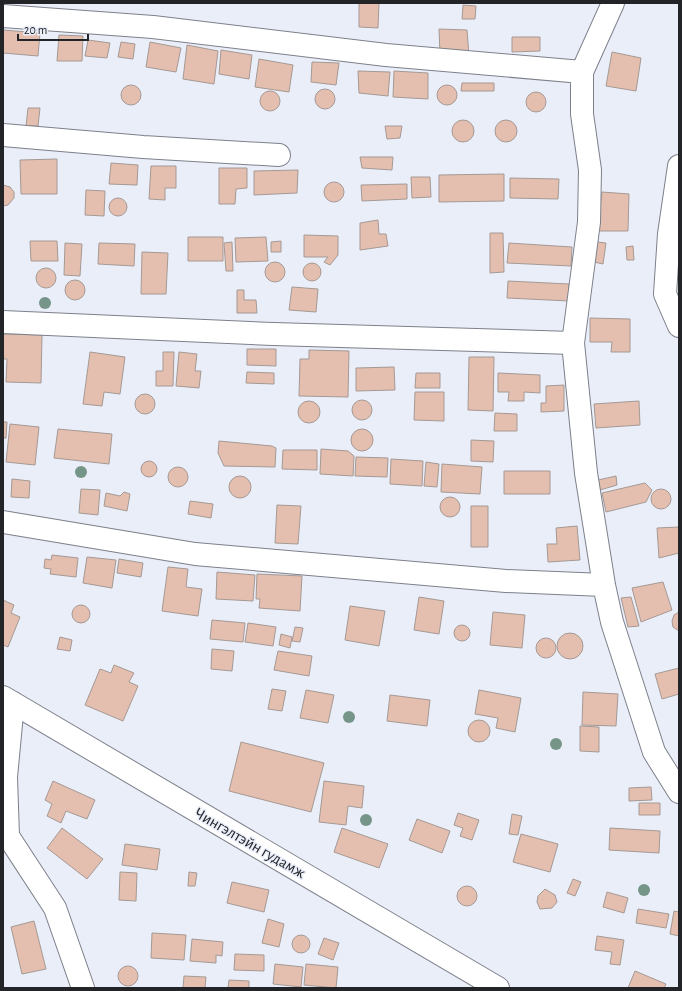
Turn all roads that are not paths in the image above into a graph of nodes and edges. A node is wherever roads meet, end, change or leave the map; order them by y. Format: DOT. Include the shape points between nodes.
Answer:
graph roads {
  1 [pos="613,3"];
  2 [pos="3,16"];
  3 [pos="582,72"];
  4 [pos="3,135"];
  5 [pos="279,155"];
  6 [pos="679,166"];
  7 [pos="3,322"];
  8 [pos="679,326"];
  9 [pos="573,343"];
  10 [pos="3,522"];
  11 [pos="604,585"];
  12 [pos="8,700"];
  13 [pos="679,792"];
  14 [pos="84,988"];
  15 [pos="498,988"];
  1 -- 3 [label="street"];
  2 -- 3 [label="street" via="153,27 386,55"];
  3 -- 9 [label="street" via="582,114 590,170 589,222"];
  4 -- 5 [label="street"];
  6 -- 8 [label="street" via="669,234 665,294"];
  7 -- 9 [label="street" via="273,334"];
  9 -- 11 [label="street" via="586,473"];
  10 -- 11 [label="street" via="195,554 498,580"];
  11 -- 13 [label="street" via="612,622 654,752"];
  12 -- 14 [label="street" via="8,836 55,908"];
  12 -- 15 [label="street, Чингэлтэйн гудамж"];
}
